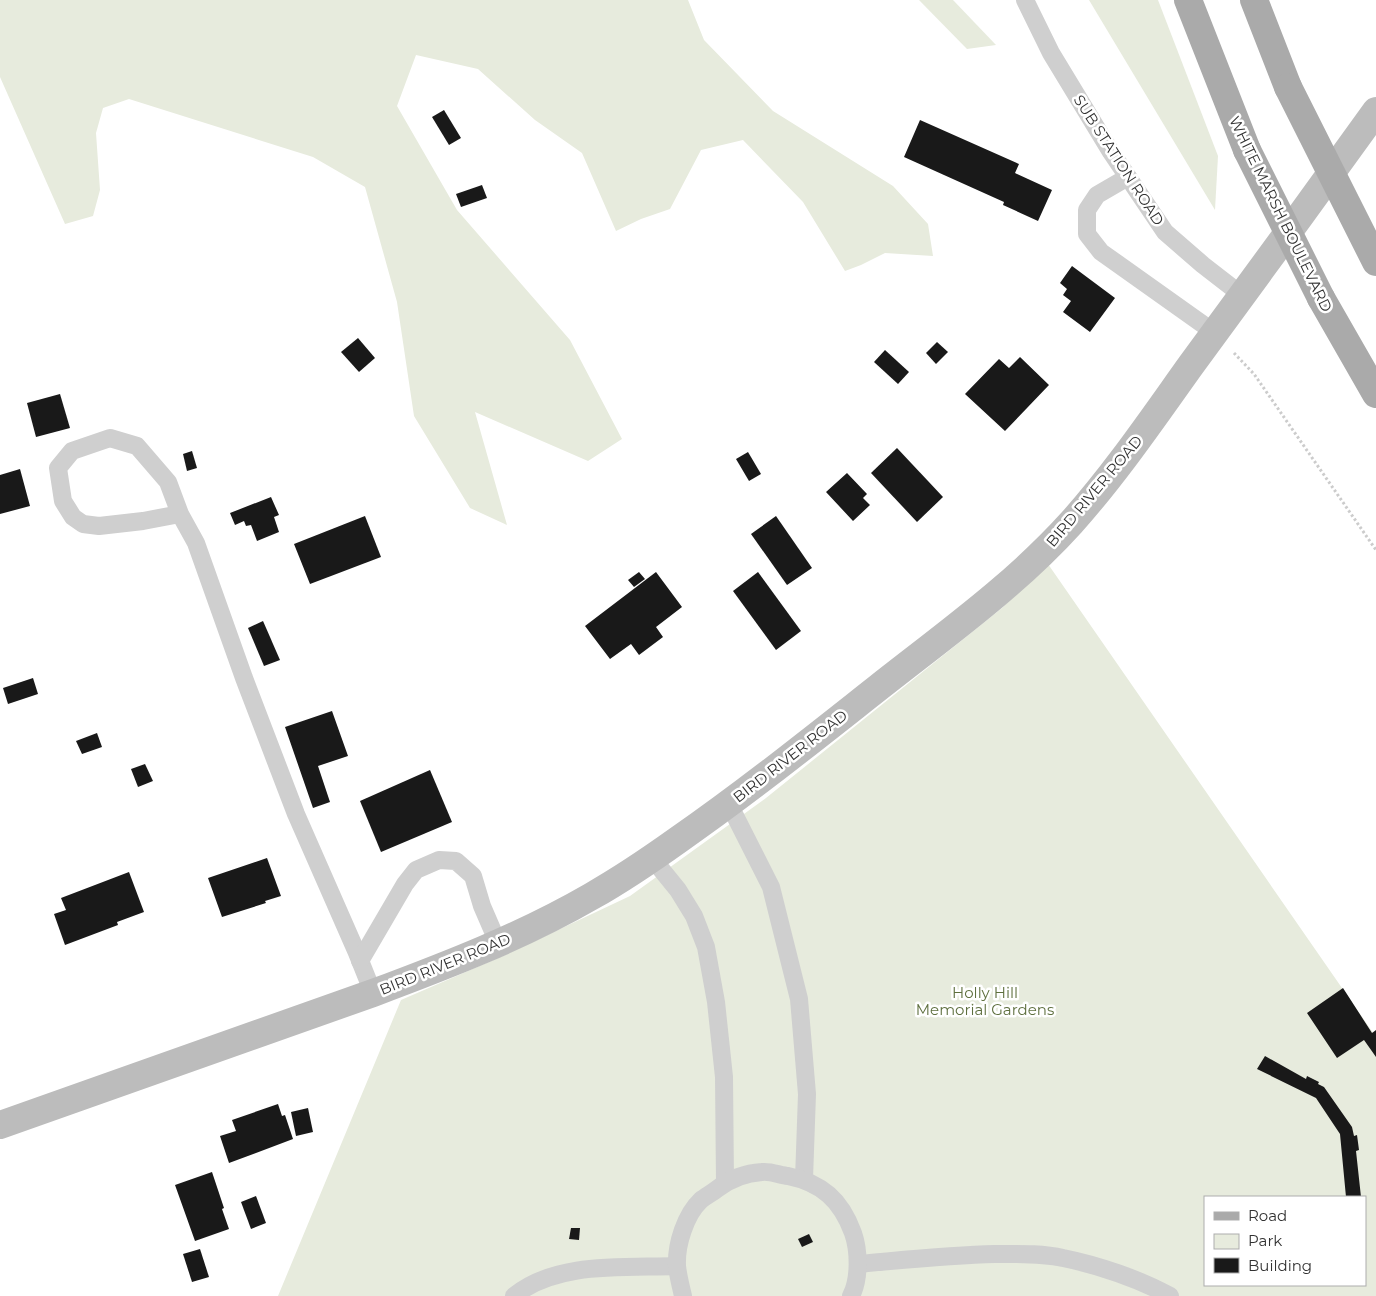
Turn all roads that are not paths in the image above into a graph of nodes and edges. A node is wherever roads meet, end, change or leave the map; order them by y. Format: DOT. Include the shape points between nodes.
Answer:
graph roads {
  1 [pos="1025,0"];
  2 [pos="1188,0"];
  3 [pos="1254,0"];
  4 [pos="1376,111"];
  5 [pos="1128,177"];
  6 [pos="1376,262"];
  7 [pos="1242,296"];
  8 [pos="1215,333"];
  9 [pos="1376,394"];
  10 [pos="180,514"];
  11 [pos="729,804"];
  12 [pos="652,858"];
  13 [pos="498,943"];
  14 [pos="360,961"];
  15 [pos="373,993"];
  16 [pos="0,1125"];
  17 [pos="804,1179"];
  18 [pos="725,1182"];
  19 [pos="858,1264"];
  20 [pos="677,1266"];
  21 [pos="514,1296"];
  22 [pos="684,1296"];
  23 [pos="851,1296"];
  24 [pos="1170,1296"];
  1 -- 5 [label="lane, SUB STATION ROAD" via="1051,53"];
  2 -- 9 [label="main road, WHITE MARSH BOULEVARD, bridge" via="1247,150 1321,298"];
  3 -- 6 [label="main road, bridge" via="1288,88"];
  4 -- 7 [label="street, BIRD RIVER ROAD"];
  5 -- 7 [label="lane, SUB STATION ROAD" via="1165,232"];
  5 -- 8 [label="lane" via="1097,195 1087,210 1087,234 1101,252"];
  7 -- 8 [label="street, BIRD RIVER ROAD"];
  8 -- 11 [label="street, BIRD RIVER ROAD" via="1100,488 1049,547 989,600"];
  10 -- 10 [label="lane" via="168,482 137,446 110,438 72,451 58,468 63,501 73,517 83,524 99,526"];
  10 -- 14 [label="lane" via="196,543 296,814"];
  11 -- 12 [label="street, BIRD RIVER ROAD"];
  11 -- 17 [label="lane" via="771,887 799,999 806,1094"];
  12 -- 13 [label="street, BIRD RIVER ROAD" via="591,896"];
  12 -- 18 [label="lane" via="694,916 706,947 724,1077"];
  13 -- 14 [label="lane" via="473,876 456,861 439,860 416,870 405,884"];
  13 -- 15 [label="street, BIRD RIVER ROAD"];
  14 -- 15 [label="lane"];
  15 -- 16 [label="street, BIRD RIVER ROAD"];
  17 -- 18 [label="lane" via="764,1171"];
  17 -- 19 [label="lane" via="836,1201 856,1243"];
  18 -- 20 [label="lane" via="700,1201 688,1219 679,1240"];
  19 -- 23 [label="lane"];
  19 -- 24 [label="lane" via="954,1255 1024,1254 1062,1258 1108,1270"];
  20 -- 21 [label="lane" via="597,1268 561,1273 546,1277"];
  20 -- 22 [label="lane"];
}
